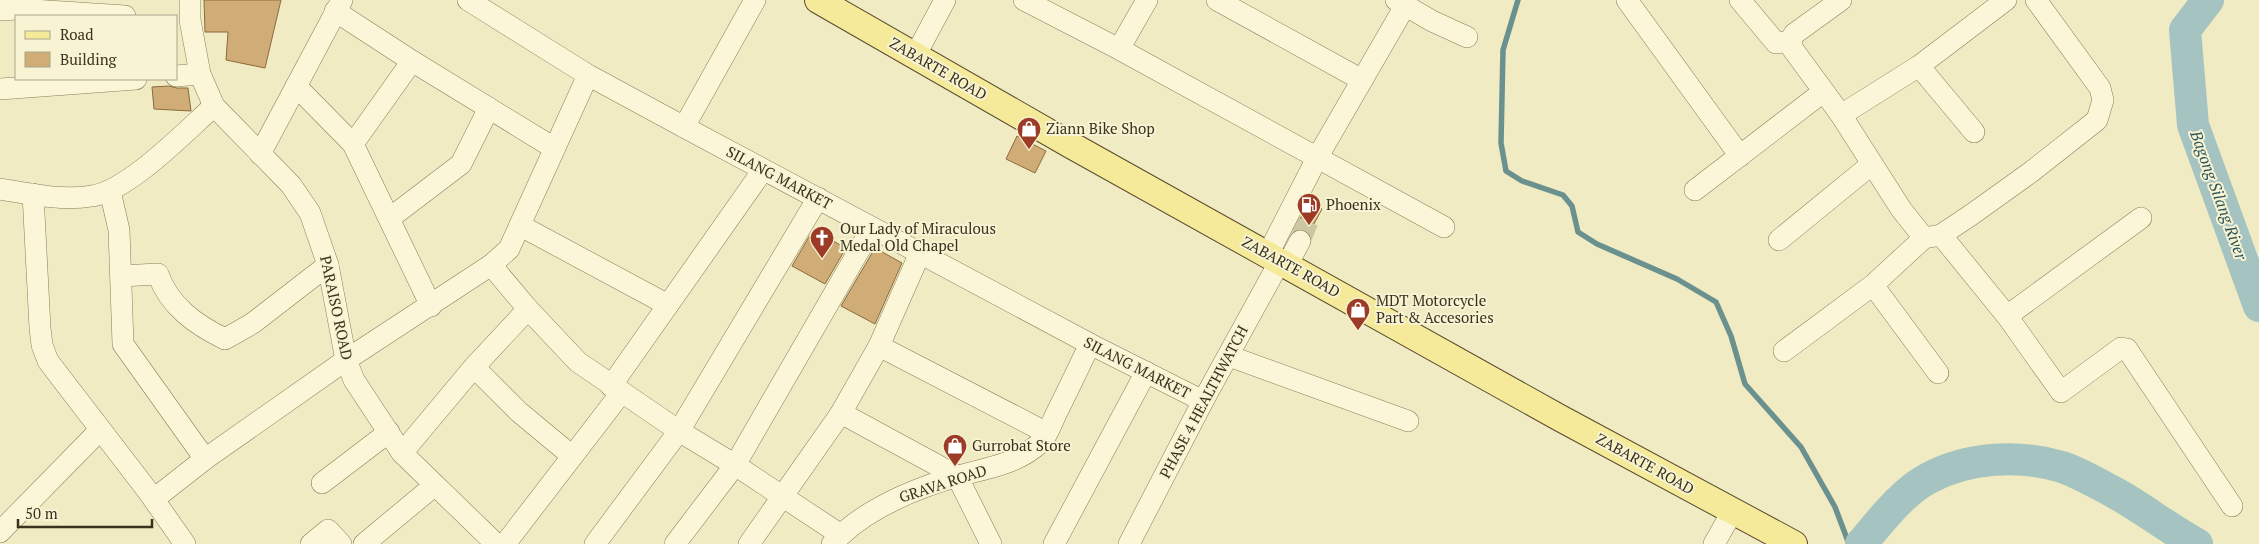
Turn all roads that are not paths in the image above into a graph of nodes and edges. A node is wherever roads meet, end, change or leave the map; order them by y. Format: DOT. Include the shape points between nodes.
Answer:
graph roads {
  1 [pos="468,0"];
  2 [pos="755,0"];
  3 [pos="818,0"];
  4 [pos="946,0"];
  5 [pos="1024,0"];
  6 [pos="1147,0"];
  7 [pos="1217,0"];
  8 [pos="1627,0"];
  9 [pos="1740,0"];
  10 [pos="1841,0"];
  11 [pos="2006,0"];
  12 [pos="2036,0"];
  13 [pos="1400,3"];
  14 [pos="12,6"];
  15 [pos="339,6"];
  16 [pos="95,7"];
  17 [pos="185,13"];
  18 [pos="122,15"];
  19 [pos="1467,37"];
  20 [pos="1791,41"];
  21 [pos="1120,49"];
  22 [pos="915,56"];
  23 [pos="412,62"];
  24 [pos="1919,66"];
  25 [pos="200,74"];
  26 [pos="588,75"];
  27 [pos="178,76"];
  28 [pos="122,80"];
  29 [pos="1362,80"];
  30 [pos="296,86"];
  31 [pos="0,89"];
  32 [pos="1822,92"];
  33 [pos="214,106"];
  34 [pos="489,108"];
  35 [pos="1840,115"];
  36 [pos="684,127"];
  37 [pos="1974,132"];
  38 [pos="354,144"];
  39 [pos="554,148"];
  40 [pos="260,154"];
  41 [pos="1740,156"];
  42 [pos="1317,158"];
  43 [pos="1872,164"];
  44 [pos="763,170"];
  45 [pos="0,190"];
  46 [pos="1696,190"];
  47 [pos="110,191"];
  48 [pos="34,194"];
  49 [pos="818,198"];
  50 [pos="390,218"];
  51 [pos="2141,218"];
  52 [pos="521,226"];
  53 [pos="1444,227"];
  54 [pos="872,228"];
  55 [pos="1933,237"];
  56 [pos="1779,240"];
  57 [pos="1300,241"];
  58 [pos="920,253"];
  59 [pos="1278,260"];
  60 [pos="328,264"];
  61 [pos="491,265"];
  62 [pos="121,276"];
  63 [pos="1873,285"];
  64 [pos="668,305"];
  65 [pos="431,306"];
  66 [pos="528,309"];
  67 [pos="2007,316"];
  68 [pos="1090,344"];
  69 [pos="878,346"];
  70 [pos="1784,352"];
  71 [pos="1228,356"];
  72 [pos="346,360"];
  73 [pos="474,367"];
  74 [pos="1146,372"];
  75 [pos="1938,372"];
  76 [pos="616,390"];
  77 [pos="1203,401"];
  78 [pos="841,413"];
  79 [pos="1408,421"];
  80 [pos="100,430"];
  81 [pos="679,431"];
  82 [pos="389,432"];
  83 [pos="1047,433"];
  84 [pos="402,453"];
  85 [pos="572,456"];
  86 [pos="206,459"];
  87 [pos="735,465"];
  88 [pos="956,476"];
  89 [pos="322,483"];
  90 [pos="435,485"];
  91 [pos="782,496"];
  92 [pos="154,499"];
  93 [pos="2232,506"];
  94 [pos="1732,512"];
  95 [pos="0,532"];
  96 [pos="836,539"];
  97 [pos="1791,543"];
  98 [pos="185,544"];
  99 [pos="311,544"];
  100 [pos="341,544"];
  101 [pos="364,544"];
  102 [pos="496,544"];
  103 [pos="506,544"];
  104 [pos="595,544"];
  105 [pos="675,544"];
  106 [pos="749,544"];
  107 [pos="991,544"];
  108 [pos="1054,544"];
  109 [pos="1129,544"];
  110 [pos="1714,544"];
  1 -- 26 [label="street, SILANG MARKET"];
  2 -- 36 [label="street"];
  3 -- 22 [label="main road, ZABARTE ROAD"];
  4 -- 22 [label="street"];
  5 -- 21 [label="street"];
  6 -- 21 [label="street"];
  7 -- 29 [label="street"];
  8 -- 41 [label="street"];
  9 -- 20 [label="street" via="1776,43"];
  10 -- 20 [label="street" via="1794,34"];
  11 -- 24 [label="street"];
  12 -- 55 [label="street" via="2100,88 2103,100 2097,120 2031,172"];
  13 -- 19 [label="street"];
  13 -- 29 [label="street"];
  14 -- 16 [label="street"];
  15 -- 23 [label="street"];
  15 -- 30 [label="street"];
  16 -- 18 [label="street"];
  17 -- 25 [label="street, PARAISO ROAD"];
  20 -- 32 [label="street" via="1792,48"];
  21 -- 42 [label="street"];
  22 -- 59 [label="main road, ZABARTE ROAD"];
  23 -- 34 [label="street"];
  23 -- 38 [label="street"];
  24 -- 35 [label="street"];
  24 -- 37 [label="street"];
  25 -- 27 [label="street"];
  25 -- 33 [label="street, PARAISO ROAD"];
  26 -- 36 [label="street, SILANG MARKET"];
  26 -- 39 [label="street"];
  28 -- 31 [label="street"];
  29 -- 42 [label="street"];
  30 -- 38 [label="street"];
  30 -- 40 [label="street"];
  32 -- 35 [label="street"];
  32 -- 41 [label="street"];
  33 -- 40 [label="street, PARAISO ROAD"];
  33 -- 47 [label="street" via="132,178"];
  34 -- 39 [label="street"];
  34 -- 50 [label="street" via="461,164"];
  35 -- 43 [label="street"];
  36 -- 44 [label="street, SILANG MARKET"];
  38 -- 50 [label="street"];
  39 -- 52 [label="street"];
  40 -- 60 [label="street, PARAISO ROAD" via="310,212"];
  41 -- 46 [label="street"];
  42 -- 53 [label="street"];
  42 -- 59 [label="street"];
  43 -- 55 [label="street" via="1902,210"];
  43 -- 56 [label="street"];
  44 -- 49 [label="street, SILANG MARKET"];
  44 -- 64 [label="street"];
  45 -- 48 [label="street"];
  47 -- 48 [label="street" via="70,198"];
  47 -- 62 [label="street" via="119,230"];
  48 -- 80 [label="street" via="42,345 48,362"];
  49 -- 54 [label="street, SILANG MARKET"];
  49 -- 81 [label="street"];
  50 -- 65 [label="street"];
  51 -- 67 [label="street"];
  52 -- 61 [label="street" via="509,249"];
  52 -- 64 [label="street"];
  54 -- 58 [label="street, SILANG MARKET"];
  54 -- 87 [label="street"];
  55 -- 63 [label="street"];
  55 -- 67 [label="street"];
  57 -- 59 [label="street"];
  58 -- 68 [label="street, SILANG MARKET"];
  58 -- 69 [label="street"];
  59 -- 71 [label="street, PHASE 4 HEALTHWATCH"];
  59 -- 94 [label="main road, ZABARTE ROAD"];
  60 -- 62 [label="street" via="253,323 224,339 198,326 164,291 158,274"];
  60 -- 72 [label="street, PARAISO ROAD"];
  61 -- 65 [label="street"];
  61 -- 66 [label="street"];
  62 -- 86 [label="street" via="125,350"];
  63 -- 70 [label="street"];
  63 -- 75 [label="street"];
  64 -- 76 [label="street"];
  65 -- 72 [label="street"];
  66 -- 73 [label="street"];
  66 -- 76 [label="street" via="578,362"];
  67 -- 93 [label="street" via="2061,392 2121,348 2127,349"];
  68 -- 74 [label="street, SILANG MARKET"];
  68 -- 83 [label="street, GRAVA ROAD"];
  69 -- 78 [label="street"];
  69 -- 83 [label="street"];
  71 -- 77 [label="street, PHASE 4 HEALTHWATCH"];
  71 -- 79 [label="street"];
  72 -- 82 [label="street, PARAISO ROAD" via="354,380"];
  72 -- 86 [label="street"];
  73 -- 84 [label="street"];
  73 -- 85 [label="street" via="519,412"];
  74 -- 77 [label="street, SILANG MARKET"];
  74 -- 108 [label="street"];
  76 -- 81 [label="street"];
  76 -- 85 [label="street"];
  77 -- 109 [label="street, PHASE 4 HEALTHWATCH"];
  78 -- 88 [label="street"];
  78 -- 91 [label="street"];
  80 -- 92 [label="street"];
  80 -- 95 [label="street"];
  81 -- 87 [label="street"];
  81 -- 104 [label="street"];
  82 -- 84 [label="street, PARAISO ROAD"];
  82 -- 89 [label="street"];
  83 -- 88 [label="street, GRAVA ROAD" via="1043,441 1027,454 1001,465"];
  84 -- 90 [label="street, PARAISO ROAD"];
  85 -- 103 [label="street"];
  86 -- 92 [label="street"];
  87 -- 91 [label="street"];
  87 -- 105 [label="street"];
  88 -- 96 [label="street, GRAVA ROAD" via="882,506"];
  88 -- 107 [label="street"];
  90 -- 101 [label="street"];
  90 -- 102 [label="street, PARAISO ROAD"];
  91 -- 96 [label="street"];
  91 -- 106 [label="street"];
  92 -- 98 [label="street"];
  94 -- 97 [label="main road, ZABARTE ROAD"];
  94 -- 110 [label="street"];
  99 -- 100 [label="street" via="328,530"];
}
